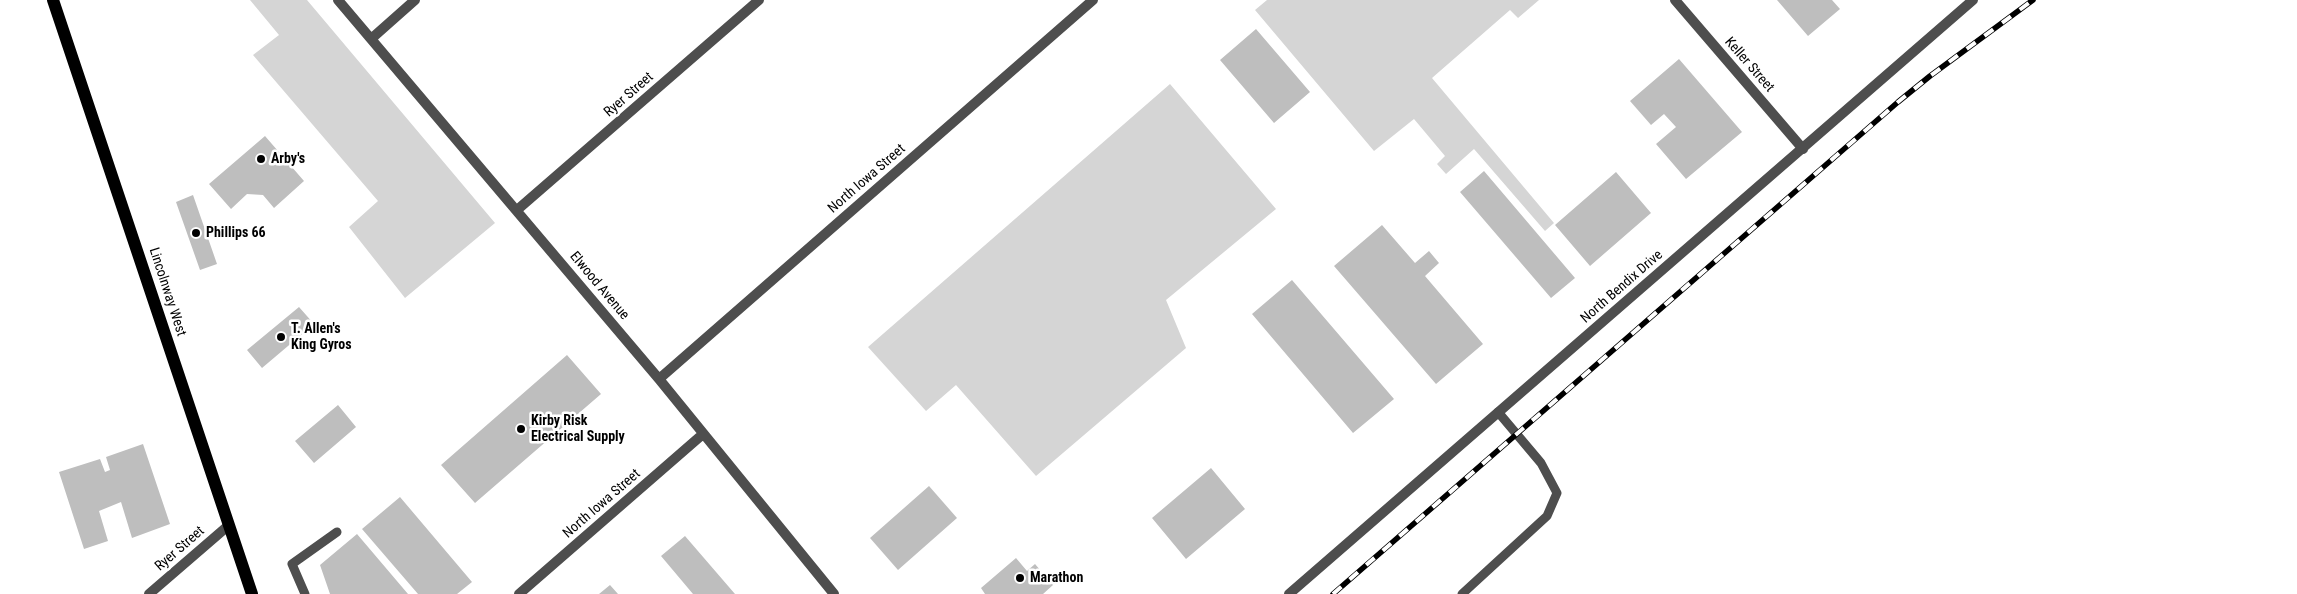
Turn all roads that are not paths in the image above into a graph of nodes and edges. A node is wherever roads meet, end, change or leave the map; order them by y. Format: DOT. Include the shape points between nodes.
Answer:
graph roads {
  1 [pos="53,0"];
  2 [pos="338,0"];
  3 [pos="415,0"];
  4 [pos="759,0"];
  5 [pos="1094,0"];
  6 [pos="1676,0"];
  7 [pos="1973,0"];
  8 [pos="370,38"];
  9 [pos="1802,148"];
  10 [pos="517,210"];
  11 [pos="659,379"];
  12 [pos="1498,412"];
  13 [pos="703,434"];
  14 [pos="228,525"];
  15 [pos="337,532"];
  16 [pos="149,594"];
  17 [pos="252,594"];
  18 [pos="305,594"];
  19 [pos="519,594"];
  20 [pos="834,594"];
  21 [pos="1289,594"];
  22 [pos="1462,594"];
  1 -- 14 [label="main road, Lincolnway West"];
  2 -- 8 [label="street, Elwood Avenue"];
  3 -- 8 [label="street"];
  4 -- 10 [label="street, Ryer Street"];
  5 -- 11 [label="street, North Iowa Street"];
  6 -- 9 [label="street, Keller Street"];
  7 -- 9 [label="street, North Bendix Drive"];
  8 -- 10 [label="street, Elwood Avenue"];
  9 -- 12 [label="street, North Bendix Drive"];
  10 -- 11 [label="street, Elwood Avenue"];
  11 -- 13 [label="street, Elwood Avenue"];
  12 -- 21 [label="street, North Bendix Drive"];
  12 -- 22 [label="lane" via="1541,463 1557,493 1547,516"];
  13 -- 19 [label="street, North Iowa Street"];
  13 -- 20 [label="street, Elwood Avenue"];
  14 -- 16 [label="street, Ryer Street"];
  14 -- 17 [label="main road, Lincolnway West"];
  15 -- 18 [label="lane" via="292,564"];
}
